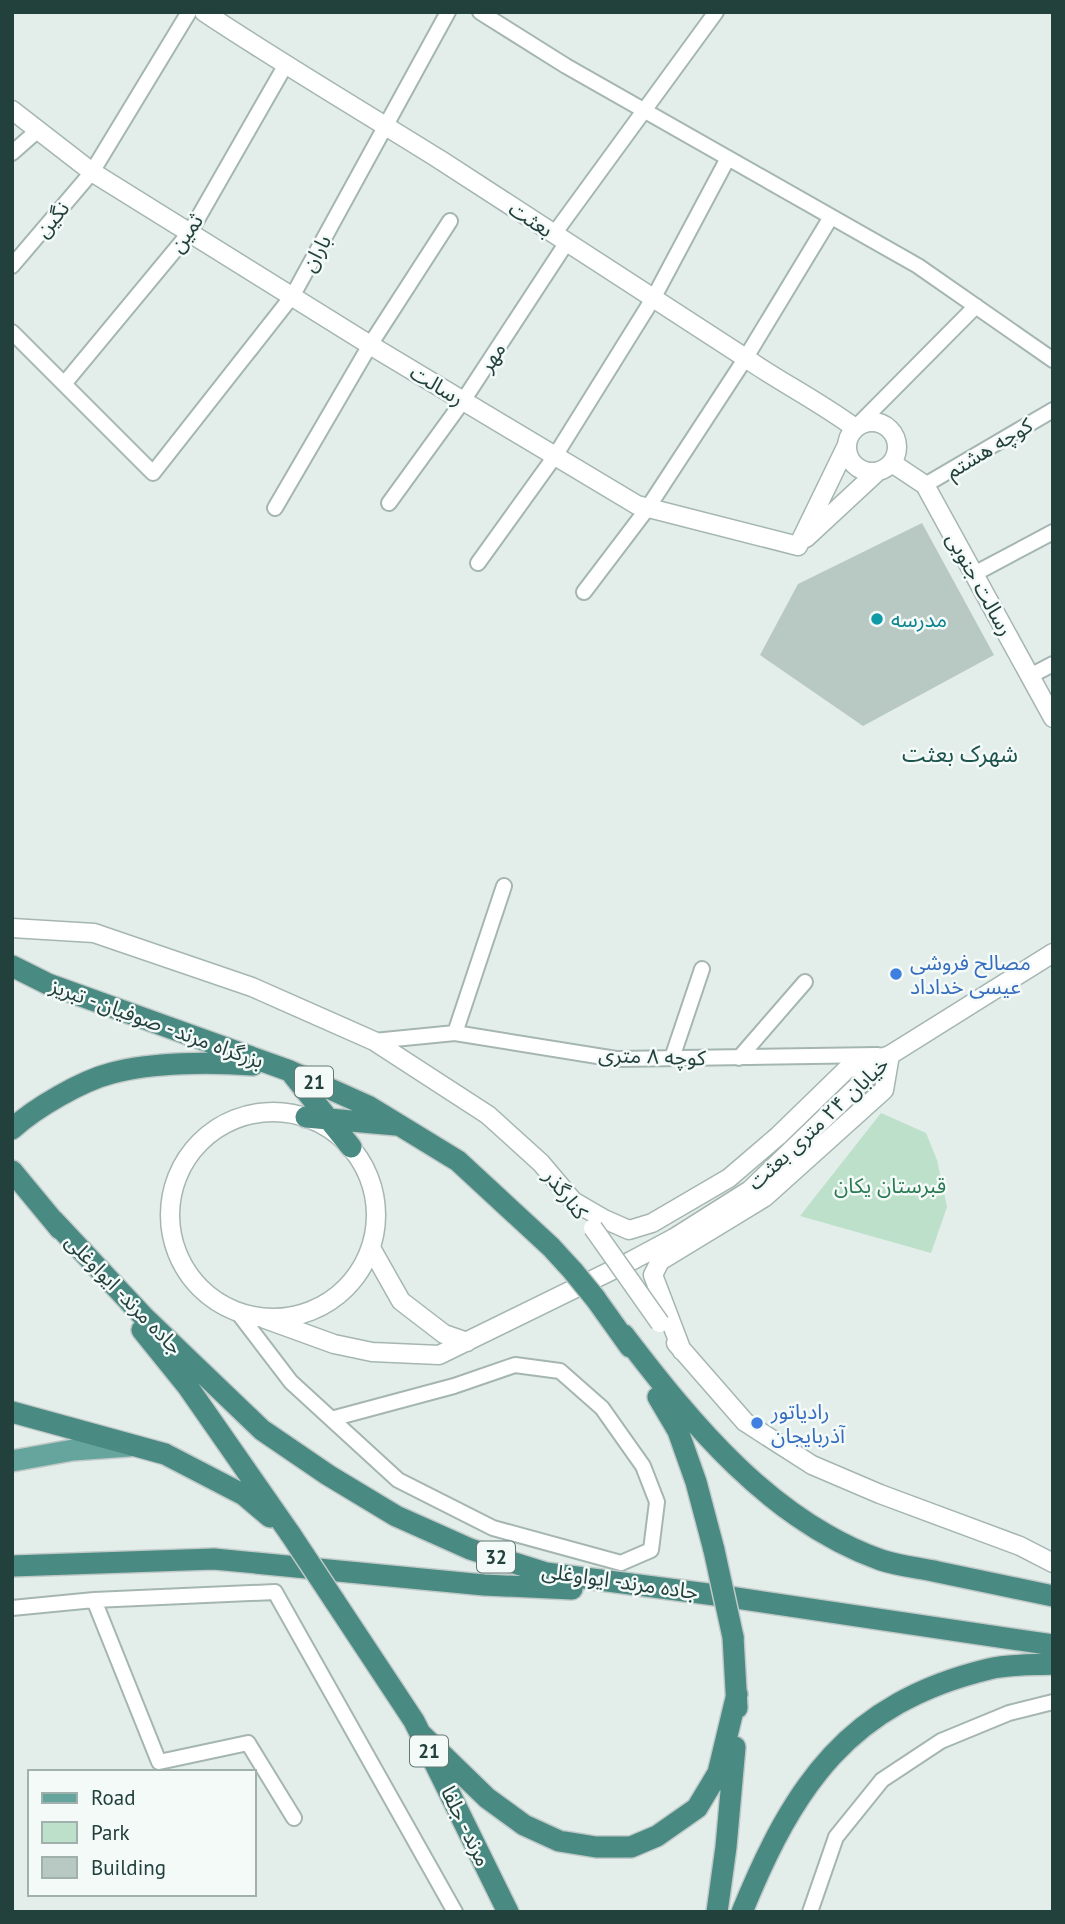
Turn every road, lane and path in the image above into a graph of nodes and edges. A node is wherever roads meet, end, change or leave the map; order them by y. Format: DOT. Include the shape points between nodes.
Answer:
graph roads {
  1 [pos="189,12"];
  2 [pos="204,12"];
  3 [pos="448,12"];
  4 [pos="480,12"];
  5 [pos="716,12"];
  6 [pos="285,66"];
  7 [pos="12,110"];
  8 [pos="644,111"];
  9 [pos="385,126"];
  10 [pos="37,131"];
  11 [pos="12,153"];
  12 [pos="727,158"];
  13 [pos="92,172"];
  14 [pos="831,217"];
  15 [pos="450,221"];
  16 [pos="190,232"];
  17 [pos="561,238"];
  18 [pos="12,267"];
  19 [pos="293,295"];
  20 [pos="654,297"];
  21 [pos="976,306"];
  22 [pos="12,332"];
  23 [pos="370,345"];
  24 [pos="745,359"];
  25 [pos="1053,360"];
  26 [pos="64,384"];
  27 [pos="463,401"];
  28 [pos="1053,410"];
  29 [pos="851,436"];
  30 [pos="555,456"];
  31 [pos="884,468"];
  32 [pos="925,485"];
  33 [pos="389,503"];
  34 [pos="275,508"];
  35 [pos="648,509"];
  36 [pos="1053,532"];
  37 [pos="798,545"];
  38 [pos="478,564"];
  39 [pos="974,574"];
  40 [pos="584,592"];
  41 [pos="1053,664"];
  42 [pos="1030,676"];
  43 [pos="1053,718"];
  44 [pos="504,886"];
  45 [pos="12,928"];
  46 [pos="1051,954"];
  47 [pos="12,966"];
  48 [pos="702,969"];
  49 [pos="805,982"];
  50 [pos="455,1033"];
  51 [pos="374,1041"];
  52 [pos="890,1055"];
  53 [pos="672,1058"];
  54 [pos="739,1058"];
  55 [pos="290,1071"];
  56 [pos="306,1117"];
  57 [pos="330,1119"];
  58 [pos="402,1125"];
  59 [pos="12,1129"];
  60 [pos="351,1147"];
  61 [pos="12,1171"];
  62 [pos="573,1201"];
  63 [pos="53,1220"];
  64 [pos="371,1248"];
  65 [pos="239,1314"];
  66 [pos="265,1319"];
  67 [pos="624,1335"];
  68 [pos="467,1342"];
  69 [pos="682,1350"];
  70 [pos="12,1412"];
  71 [pos="331,1419"];
  72 [pos="129,1446"];
  73 [pos="12,1461"];
  74 [pos="291,1535"];
  75 [pos="1053,1563"];
  76 [pos="12,1566"];
  77 [pos="723,1596"];
  78 [pos="1053,1596"];
  79 [pos="94,1600"];
  80 [pos="12,1608"];
  81 [pos="1053,1645"];
  82 [pos="1053,1664"];
  83 [pos="737,1694"];
  84 [pos="1053,1702"];
  85 [pos="420,1733"];
  86 [pos="294,1818"];
  87 [pos="455,1912"];
  88 [pos="508,1912"];
  89 [pos="717,1912"];
  90 [pos="742,1912"];
  91 [pos="810,1912"];
  1 -- 13 [label="street, نگین"];
  2 -- 6 [label="street, بعثت"];
  3 -- 9 [label="street, باران"];
  4 -- 8 [label="street"];
  5 -- 8 [label="street, مهر"];
  6 -- 9 [label="street, بعثت"];
  6 -- 16 [label="street, ثمین"];
  7 -- 10 [label="street, رسالت"];
  8 -- 12 [label="street"];
  8 -- 17 [label="street, مهر"];
  9 -- 17 [label="street, بعثت"];
  9 -- 19 [label="street, باران"];
  10 -- 11 [label="street"];
  10 -- 13 [label="street, رسالت"];
  12 -- 14 [label="street"];
  12 -- 20 [label="street"];
  13 -- 16 [label="street, رسالت"];
  13 -- 18 [label="street, نگین"];
  14 -- 21 [label="street" via="918,266"];
  14 -- 24 [label="street"];
  15 -- 23 [label="street"];
  16 -- 19 [label="street, رسالت"];
  16 -- 26 [label="street, ثمین"];
  17 -- 20 [label="street, بعثت"];
  17 -- 27 [label="street, مهر"];
  19 -- 23 [label="street, رسالت"];
  19 -- 26 [label="street, باران" via="153,473"];
  20 -- 24 [label="street, بعثت"];
  20 -- 30 [label="street"];
  21 -- 25 [label="street"];
  21 -- 29 [label="street"];
  22 -- 26 [label="street"];
  23 -- 27 [label="street, رسالت"];
  23 -- 34 [label="street"];
  24 -- 29 [label="street, بعثت" via="834,412"];
  24 -- 35 [label="street"];
  27 -- 30 [label="street, رسالت"];
  27 -- 33 [label="street, مهر"];
  28 -- 32 [label="street, کوچه هشتم"];
  29 -- 31 [label="street" via="847,454 858,469"];
  29 -- 31 [label="street" via="873,422 890,429 896,455"];
  29 -- 37 [label="street"];
  30 -- 35 [label="street, رسالت"];
  30 -- 38 [label="street"];
  31 -- 32 [label="street, رسالت جنوبی"];
  31 -- 37 [label="street"];
  32 -- 39 [label="street, رسالت جنوبی"];
  35 -- 37 [label="street, رسالت"];
  35 -- 40 [label="street"];
  36 -- 39 [label="street"];
  39 -- 42 [label="street, رسالت جنوبی"];
  41 -- 42 [label="street"];
  42 -- 43 [label="street, رسالت جنوبی"];
  44 -- 50 [label="street"];
  45 -- 51 [label="street, کنارگذر" via="94,933 252,987"];
  46 -- 52 [label="street, خیابان ۲۴ متری بعثت"];
  47 -- 55 [label="highway, بزرگراه مرند - صوفیان - تبریز / 21" via="48,984"];
  48 -- 53 [label="street"];
  49 -- 54 [label="street"];
  50 -- 51 [label="street, کوچه ۸ متری"];
  50 -- 53 [label="street, کوچه ۸ متری" via="616,1059"];
  51 -- 62 [label="street, کنارگذر" via="488,1115 541,1163"];
  52 -- 54 [label="street, کوچه ۸ متری"];
  52 -- 62 [label="street" via="848,1069 729,1178 652,1223 629,1230"];
  52 -- 68 [label="street, خیابان ۲۴ متری بعثت" via="750,1190 653,1250"];
  52 -- 69 [label="street" via="884,1090 765,1197 660,1261 653,1275"];
  53 -- 54 [label="street, کوچه ۸ متری"];
  55 -- 57 [label="highway"];
  55 -- 58 [label="highway, بزرگراه مرند - صوفیان - تبریز / 21"];
  55 -- 59 [label="highway" via="227,1063 111,1073 71,1090"];
  56 -- 57 [label="highway"];
  56 -- 60 [label="street"];
  56 -- 65 [label="street" via="279,1112 227,1122 186,1158 174,1182 170,1236 179,1261 204,1293"];
  57 -- 58 [label="highway"];
  57 -- 60 [label="highway"];
  58 -- 67 [label="highway, بزرگراه مرند - صوفیان - تبریز / 21, bridge" via="458,1161 542,1238"];
  60 -- 64 [label="street" via="366,1169 374,1195 376,1222"];
  61 -- 63 [label="highway, 21"];
  62 -- 69 [label="street, کنارگذر, bridge"];
  63 -- 74 [label="highway, 21" via="188,1387"];
  63 -- 77 [label="highway, جاده مرند- ایواوغلی / 32" via="143,1316 262,1430 396,1516 470,1549 546,1573"];
  64 -- 66 [label="street" via="359,1273 341,1293 293,1317"];
  64 -- 68 [label="street" via="401,1301 444,1334"];
  65 -- 66 [label="street"];
  65 -- 71 [label="street" via="291,1382"];
  66 -- 68 [label="street, خیابان ۲۴ متری بعثت" via="334,1344 372,1352 439,1355"];
  67 -- 78 [label="highway" via="678,1406 735,1466 826,1534 881,1560"];
  67 -- 83 [label="highway, 21, bridge" via="678,1431 696,1482 733,1637"];
  69 -- 75 [label="street, کنارگذر" via="746,1422 812,1465"];
  70 -- 72 [label="highway"];
  71 -- 71 [label="street" via="398,1479 493,1528 621,1563 651,1550 657,1502 643,1466 602,1408 560,1371 514,1365"];
  72 -- 73 [label="main road"];
  72 -- 74 [label="highway" via="164,1454 244,1495"];
  74 -- 85 [label="highway, مرند - جلفا / 21, bridge"];
  76 -- 77 [label="highway" via="214,1559 484,1585"];
  77 -- 81 [label="highway, جاده مرند- ایواوغلی / 32"];
  79 -- 80 [label="street"];
  79 -- 86 [label="street" via="159,1762 248,1743"];
  79 -- 87 [label="street" via="275,1592"];
  82 -- 90 [label="highway" via="991,1668 926,1688 873,1718 832,1753 796,1799 769,1847"];
  83 -- 85 [label="highway" via="718,1773 697,1808 657,1836 631,1846 559,1841 524,1825 488,1798"];
  83 -- 89 [label="highway, 21" via="735,1756"];
  84 -- 91 [label="street" via="1009,1713 941,1741 882,1780 836,1837"];
  85 -- 88 [label="highway, مرند - جلفا / 21"];
}
